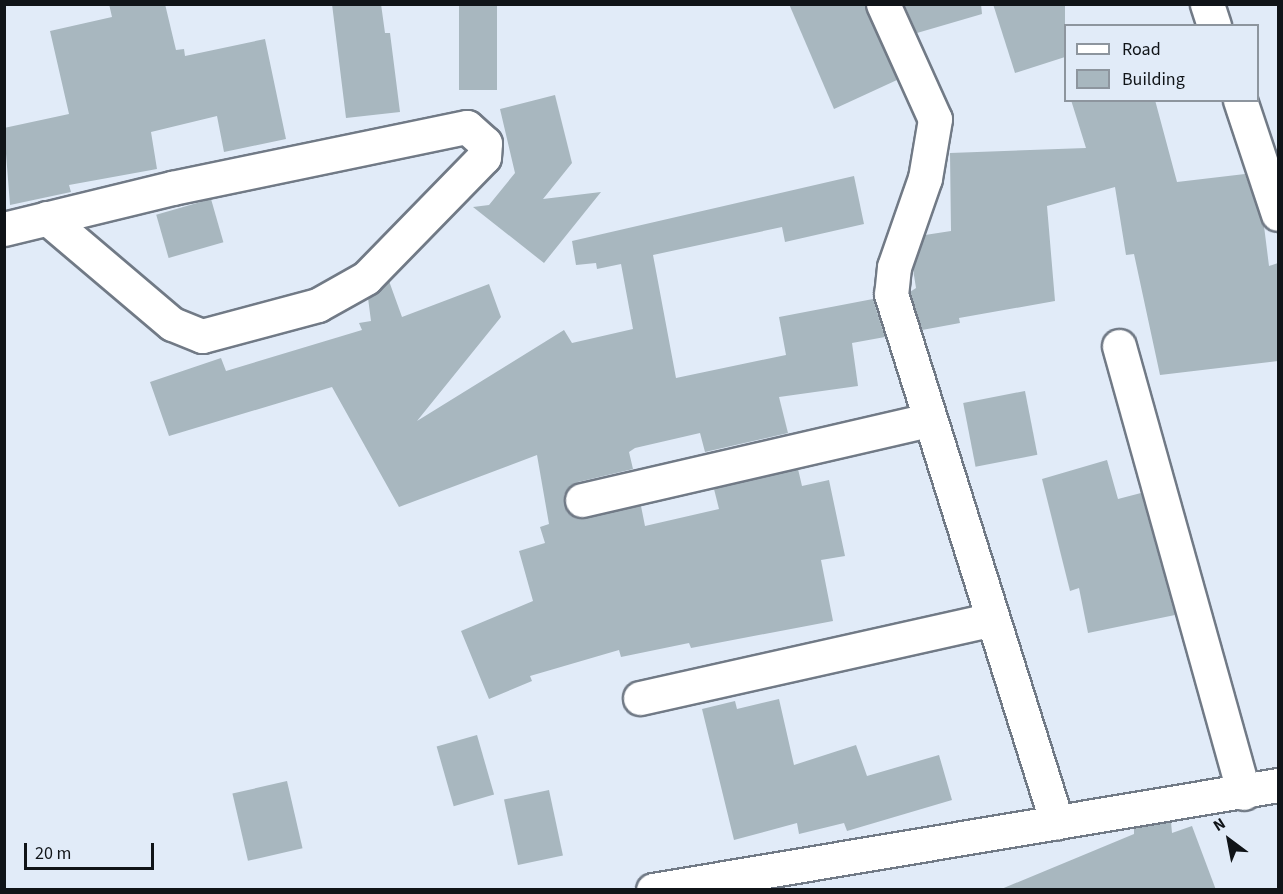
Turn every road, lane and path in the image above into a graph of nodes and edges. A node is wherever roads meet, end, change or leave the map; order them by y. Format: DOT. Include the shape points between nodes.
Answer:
graph roads {
  1 [pos="883,4"];
  2 [pos="1207,4"];
  3 [pos="1213,24"];
  4 [pos="1241,102"];
  5 [pos="1278,214"];
  6 [pos="47,218"];
  7 [pos="4,229"];
  8 [pos="1119,346"];
  9 [pos="928,420"];
  10 [pos="582,500"];
  11 [pos="990,620"];
  12 [pos="640,698"];
  13 [pos="1278,785"];
  14 [pos="1244,794"];
  15 [pos="1057,823"];
  16 [pos="653,890"];
  1 -- 9 [label="street" via="935,119 926,178 894,267 891,294"];
  2 -- 3 [label="street"];
  4 -- 5 [label="street"];
  6 -- 6 [label="street" via="467,127 485,143 484,157 366,278 318,305 202,336 172,324"];
  6 -- 7 [label="street"];
  8 -- 14 [label="street"];
  9 -- 10 [label="street"];
  9 -- 11 [label="street"];
  11 -- 12 [label="street"];
  11 -- 15 [label="street"];
  13 -- 14 [label="street"];
  14 -- 15 [label="street"];
  15 -- 16 [label="street"];
}
